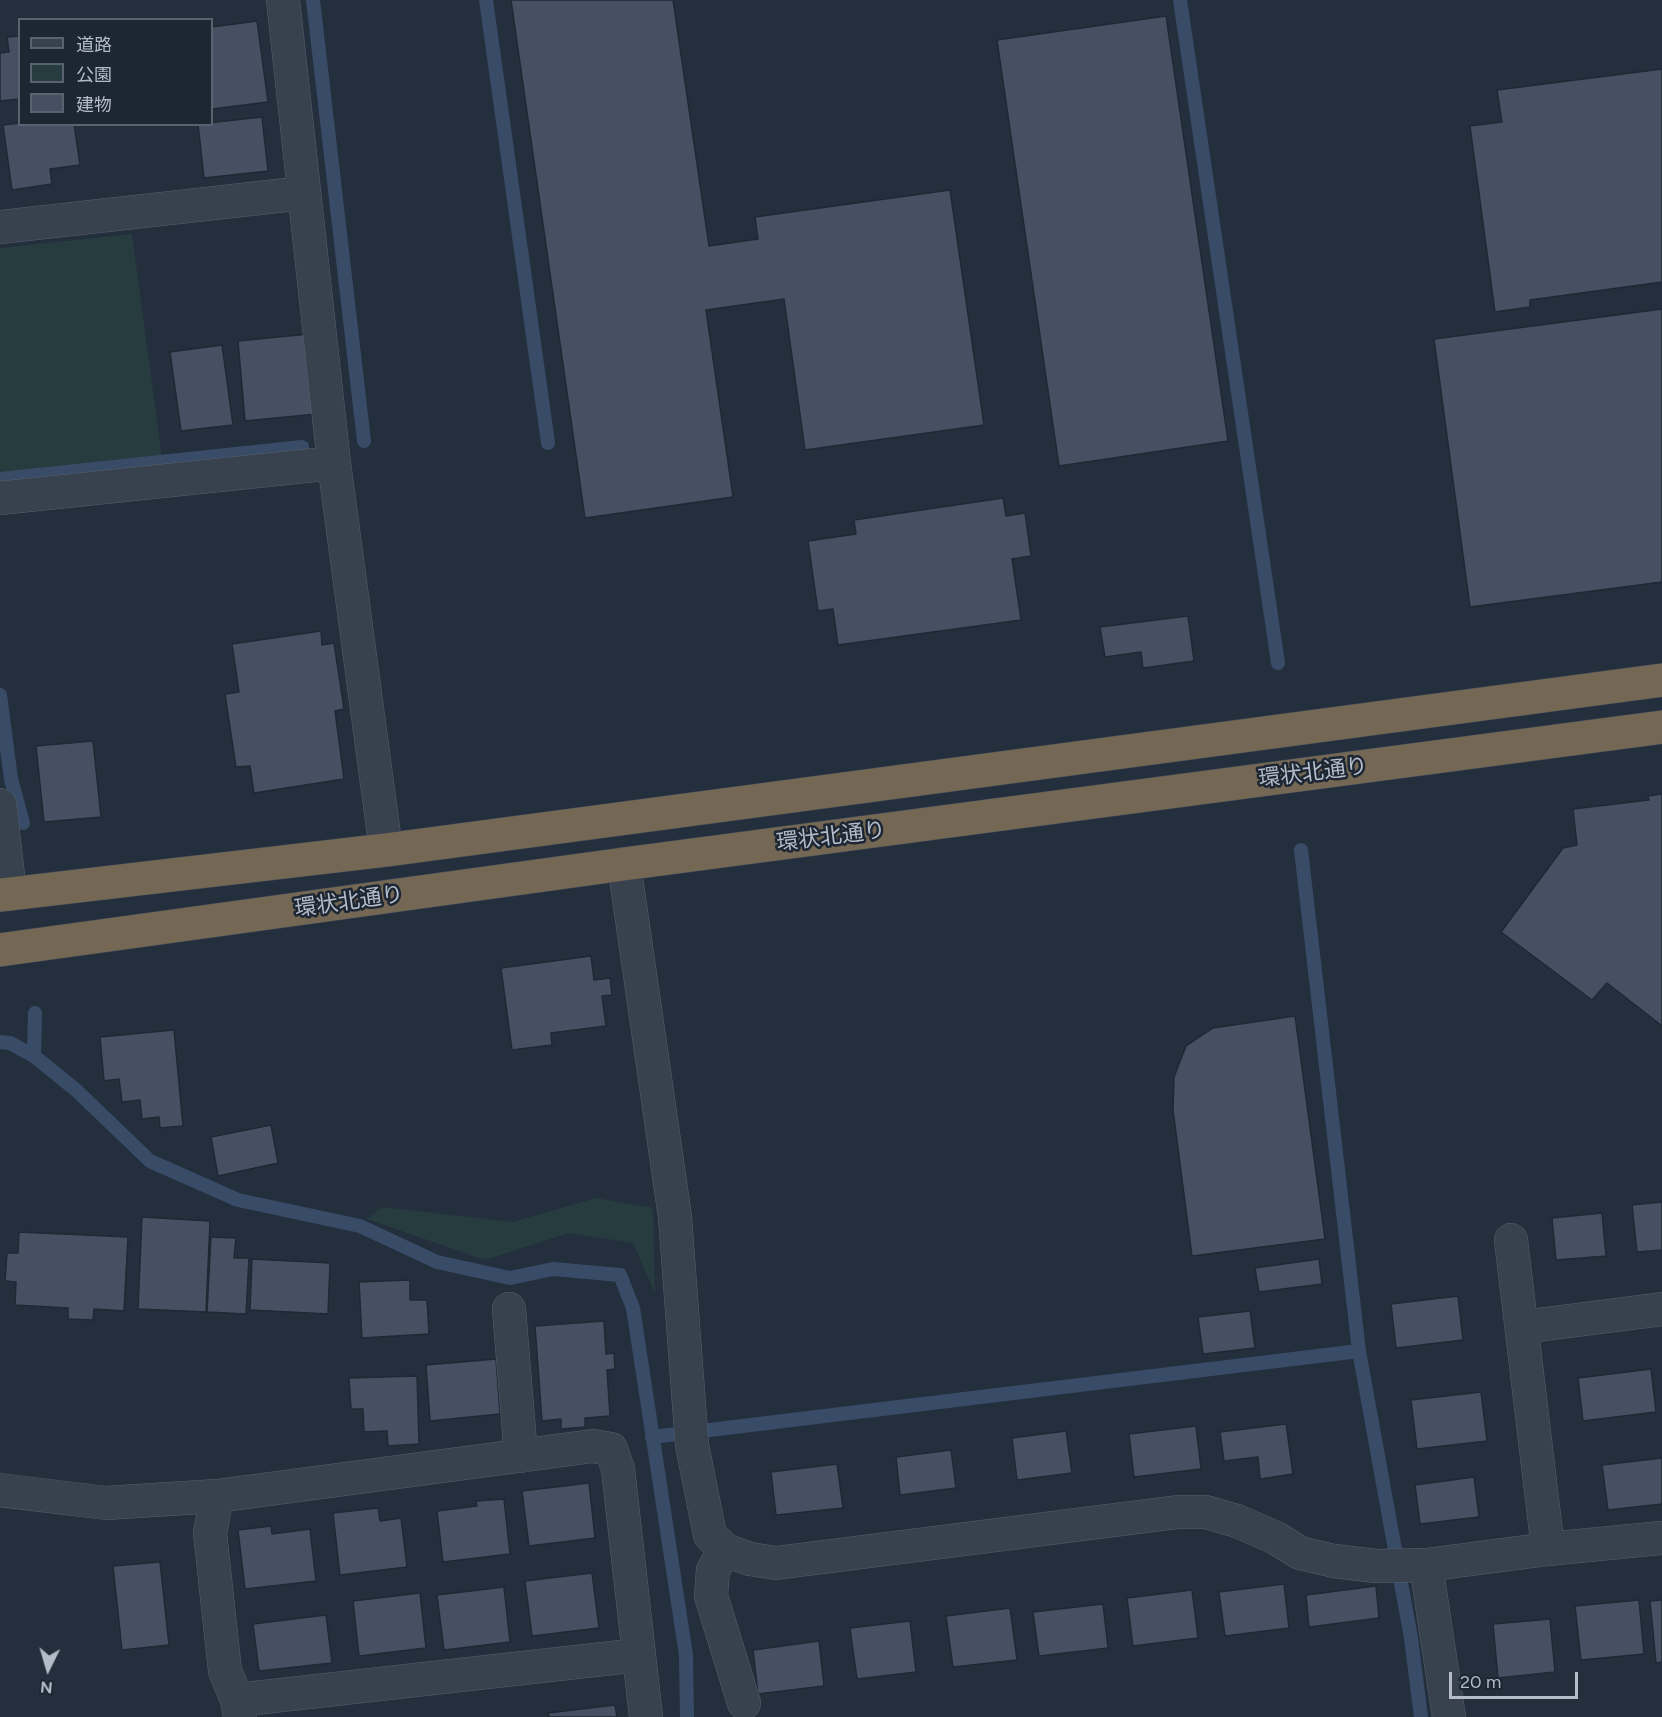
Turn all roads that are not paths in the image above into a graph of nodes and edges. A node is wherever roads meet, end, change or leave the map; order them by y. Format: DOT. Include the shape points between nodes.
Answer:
graph roads {
  1 [pos="283,0"];
  2 [pos="303,193"];
  3 [pos="0,227"];
  4 [pos="334,463"];
  5 [pos="0,498"];
  6 [pos="1662,680"];
  7 [pos="1662,727"];
  8 [pos="0,805"];
  9 [pos="386,850"];
  10 [pos="624,864"];
  11 [pos="5,895"];
  12 [pos="0,950"];
  13 [pos="1511,1240"];
  14 [pos="509,1309"];
  15 [pos="1662,1309"];
  16 [pos="1522,1328"];
  17 [pos="521,1456"];
  18 [pos="0,1490"];
  19 [pos="217,1496"];
  20 [pos="1662,1538"];
  21 [pos="1548,1549"];
  22 [pos="725,1550"];
  23 [pos="1426,1565"];
  24 [pos="639,1655"];
  25 [pos="744,1702"];
  26 [pos="238,1708"];
  27 [pos="646,1717"];
  28 [pos="1449,1717"];
  1 -- 2 [label="street"];
  2 -- 3 [label="street"];
  2 -- 4 [label="street"];
  4 -- 5 [label="street"];
  4 -- 9 [label="street"];
  6 -- 9 [label="highway, 環状北通り"];
  7 -- 10 [label="highway, 環状北通り"];
  8 -- 11 [label="street"];
  9 -- 11 [label="highway, 環状北通り"];
  10 -- 12 [label="highway, 環状北通り"];
  10 -- 22 [label="street" via="675,1217 690,1432 710,1535"];
  13 -- 16 [label="street"];
  14 -- 17 [label="street"];
  15 -- 16 [label="street"];
  16 -- 21 [label="street"];
  17 -- 19 [label="street"];
  17 -- 24 [label="street" via="593,1446 610,1449 618,1468"];
  18 -- 19 [label="street" via="106,1503"];
  19 -- 26 [label="street" via="210,1533 225,1671"];
  20 -- 21 [label="street"];
  21 -- 23 [label="street"];
  22 -- 23 [label="street" via="776,1563 1178,1512 1206,1512 1276,1538 1299,1553 1376,1566"];
  22 -- 25 [label="street" via="712,1570 711,1596"];
  23 -- 28 [label="street"];
  24 -- 26 [label="street"];
  24 -- 27 [label="street"];
}
